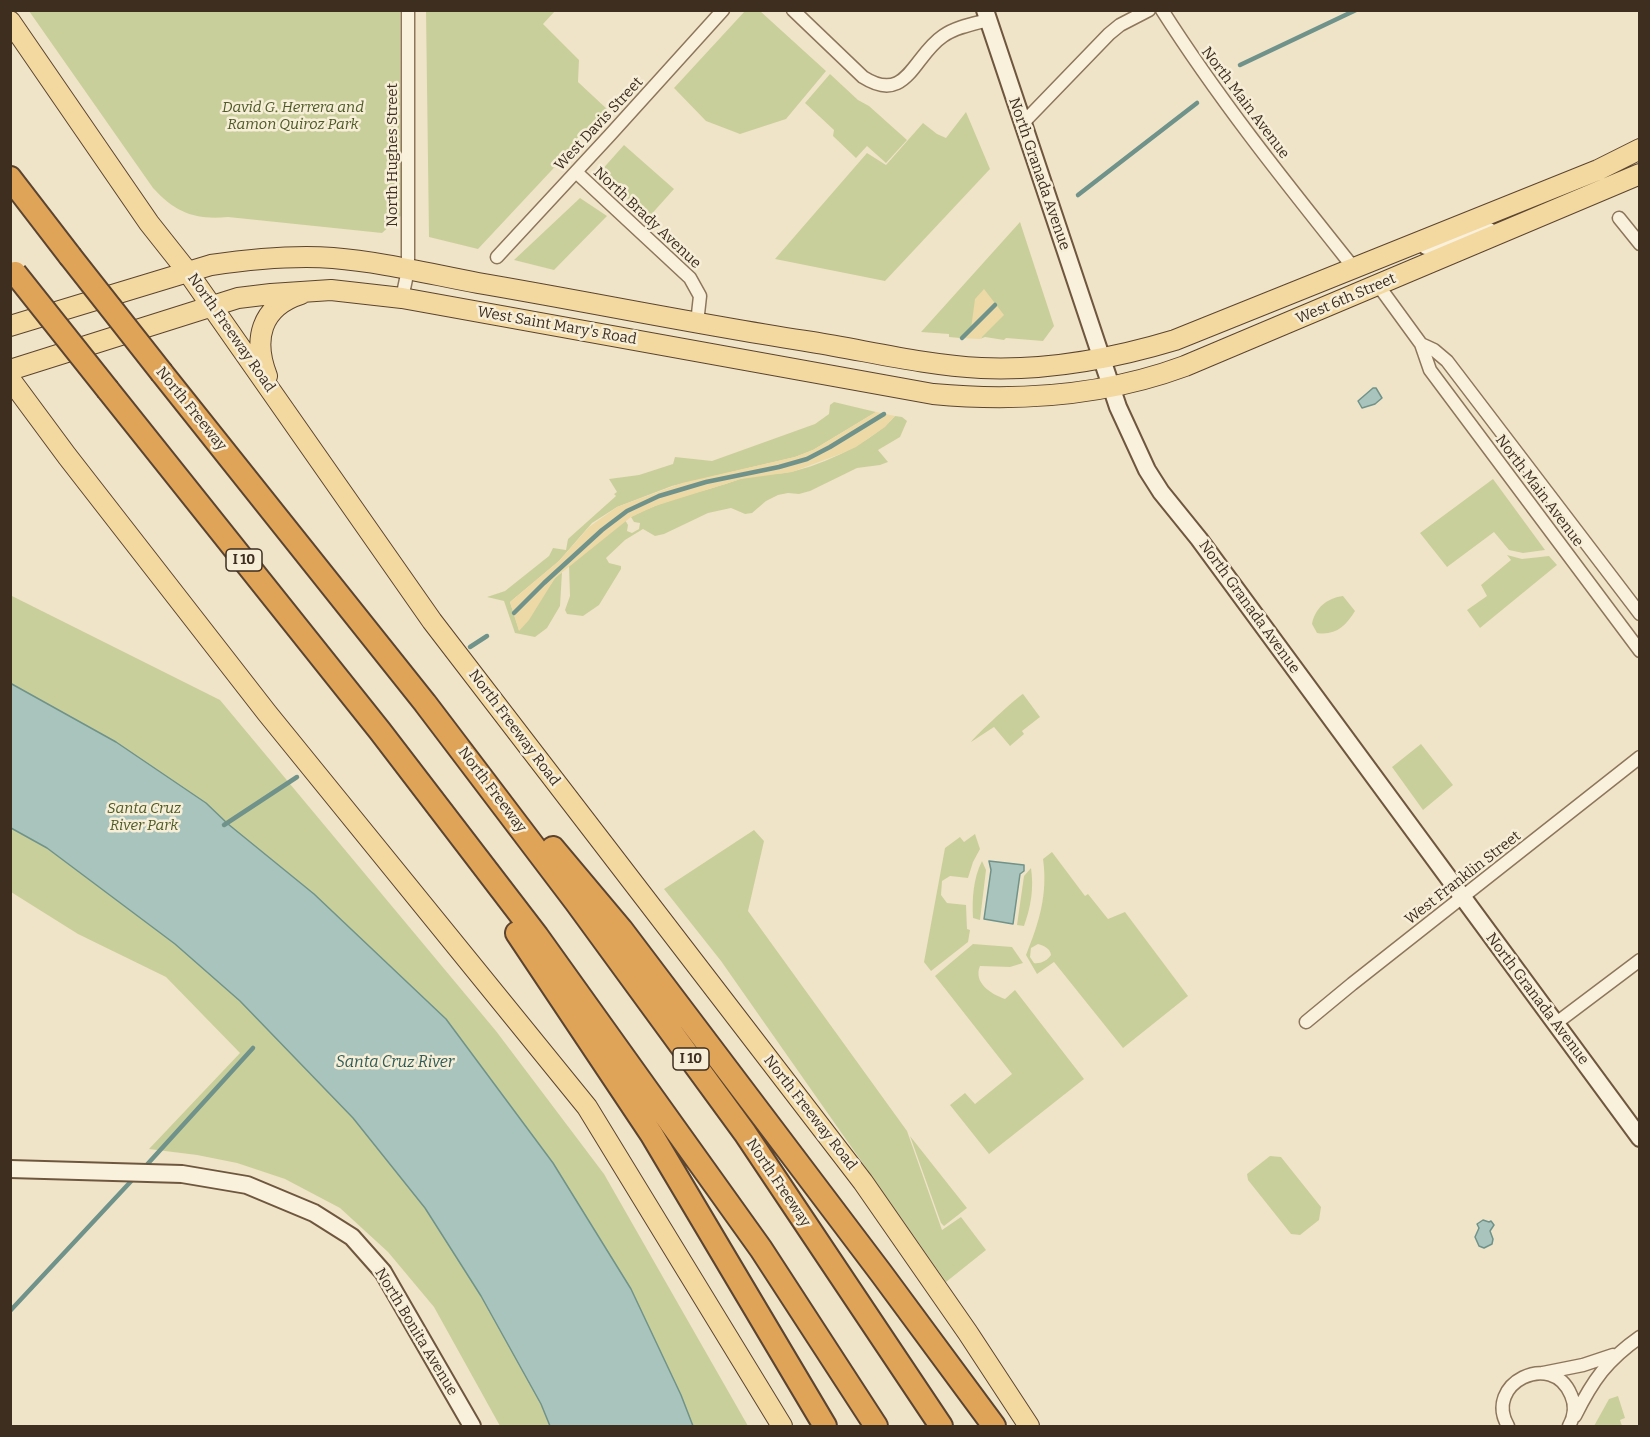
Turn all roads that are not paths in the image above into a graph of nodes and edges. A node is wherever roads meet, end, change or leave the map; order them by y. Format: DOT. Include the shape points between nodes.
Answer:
graph roads {
  1 [pos="408,10"];
  2 [pos="723,10"];
  3 [pos="793,10"];
  4 [pos="1149,10"];
  5 [pos="1162,10"];
  6 [pos="986,15"];
  7 [pos="10,21"];
  8 [pos="1022,124"];
  9 [pos="1640,149"];
  10 [pos="576,172"];
  11 [pos="1640,174"];
  12 [pos="10,178"];
  13 [pos="1640,178"];
  14 [pos="1578,201"];
  15 [pos="1619,218"];
  16 [pos="1640,244"];
  17 [pos="497,257"];
  18 [pos="1382,257"];
  19 [pos="1353,267"];
  20 [pos="13,270"];
  21 [pos="408,270"];
  22 [pos="187,271"];
  23 [pos="1378,285"];
  24 [pos="313,290"];
  25 [pos="402,298"];
  26 [pos="211,306"];
  27 [pos="696,323"];
  28 [pos="10,326"];
  29 [pos="1421,344"];
  30 [pos="1101,358"];
  31 [pos="10,370"];
  32 [pos="10,379"];
  33 [pos="1112,388"];
  34 [pos="278,400"];
  35 [pos="1640,614"];
  36 [pos="1640,651"];
  37 [pos="425,703"];
  38 [pos="380,731"];
  39 [pos="1640,757"];
  40 [pos="1462,898"];
  41 [pos="1640,960"];
  42 [pos="1306,1022"];
  43 [pos="1556,1024"];
  44 [pos="1640,1138"];
  45 [pos="10,1169"];
  46 [pos="1639,1337"];
  47 [pos="1619,1351"];
  48 [pos="1540,1373"];
  49 [pos="1570,1425"];
  50 [pos="470,1426"];
  51 [pos="782,1426"];
  52 [pos="825,1426"];
  53 [pos="876,1426"];
  54 [pos="941,1426"];
  55 [pos="994,1426"];
  56 [pos="1029,1426"];
  57 [pos="1508,1426"];
  1 -- 21 [label="street, North Hughes Street"];
  2 -- 10 [label="street, West Davis Street"];
  3 -- 6 [label="street" via="863,77 886,87 901,81 942,36"];
  4 -- 8 [label="street" via="1119,25"];
  5 -- 19 [label="street, North Main Avenue" via="1242,127"];
  6 -- 8 [label="main road, North Granada Avenue"];
  7 -- 22 [label="main road, North Freeway Road" via="149,223"];
  8 -- 30 [label="main road, North Granada Avenue"];
  9 -- 18 [label="main road, West 6th Street" via="1598,170"];
  10 -- 17 [label="street, West Davis Street"];
  10 -- 27 [label="street, North Brady Avenue" via="690,278 700,296"];
  11 -- 14 [label="main road, West 6th Street"];
  12 -- 37 [label="highway, North Freeway / I 10, bridge"];
  13 -- 14 [label="main road, West 6th Street"];
  14 -- 18 [label="main road, West 6th Street" via="1498,229"];
  14 -- 23 [label="main road, West 6th Street"];
  15 -- 16 [label="street"];
  18 -- 19 [label="main road, West 6th Street"];
  19 -- 30 [label="main road, West 6th Street" via="1175,340"];
  20 -- 38 [label="highway, I 10, bridge"];
  21 -- 22 [label="main road, West Saint Mary's Road" via="368,262 302,257 241,260"];
  21 -- 25 [label="street, North Hughes Street"];
  21 -- 27 [label="main road, West Saint Mary's Road"];
  22 -- 26 [label="main road, North Freeway Road"];
  22 -- 28 [label="main road, West Saint Mary's Road"];
  23 -- 29 [label="street, North Main Avenue"];
  23 -- 33 [label="main road, West 6th Street" via="1162,375"];
  24 -- 25 [label="main road, West Saint Mary's Road"];
  24 -- 26 [label="main road, West Saint Mary's Road" via="245,297"];
  24 -- 34 [label="main road" via="282,303 263,326 261,358"];
  25 -- 33 [label="main road, West Saint Mary's Road" via="933,394 1011,398"];
  26 -- 31 [label="main road, West Saint Mary's Road"];
  26 -- 34 [label="main road, North Freeway Road"];
  27 -- 30 [label="main road, West Saint Mary's Road" via="956,366 1023,368"];
  29 -- 35 [label="street, North Main Avenue" via="1447,361"];
  29 -- 36 [label="street, North Main Avenue" via="1430,370"];
  30 -- 33 [label="main road, North Granada Avenue"];
  32 -- 51 [label="main road" via="267,713 587,1107"];
  33 -- 40 [label="main road, North Granada Avenue" via="1138,453 1161,492"];
  34 -- 56 [label="main road, North Freeway Road" via="432,621 863,1182"];
  37 -- 54 [label="highway, North Freeway / I 10" via="745,1133"];
  37 -- 55 [label="highway" via="621,929"];
  38 -- 52 [label="highway" via="652,1136"];
  38 -- 53 [label="highway, I 10" via="537,936 754,1240"];
  39 -- 40 [label="street, West Franklin Street"];
  40 -- 42 [label="street, West Franklin Street"];
  40 -- 43 [label="main road, North Granada Avenue"];
  41 -- 43 [label="street"];
  43 -- 44 [label="main road, North Granada Avenue"];
  45 -- 50 [label="main road, North Bonita Avenue" via="182,1174 247,1185 314,1213 352,1237 383,1272"];
  46 -- 47 [label="street"];
  47 -- 48 [label="street" via="1583,1365"];
  47 -- 49 [label="street" via="1597,1377"];
  48 -- 49 [label="street" via="1551,1375 1569,1389 1574,1412"];
  48 -- 57 [label="street" via="1528,1374 1509,1388 1503,1409"];
}
